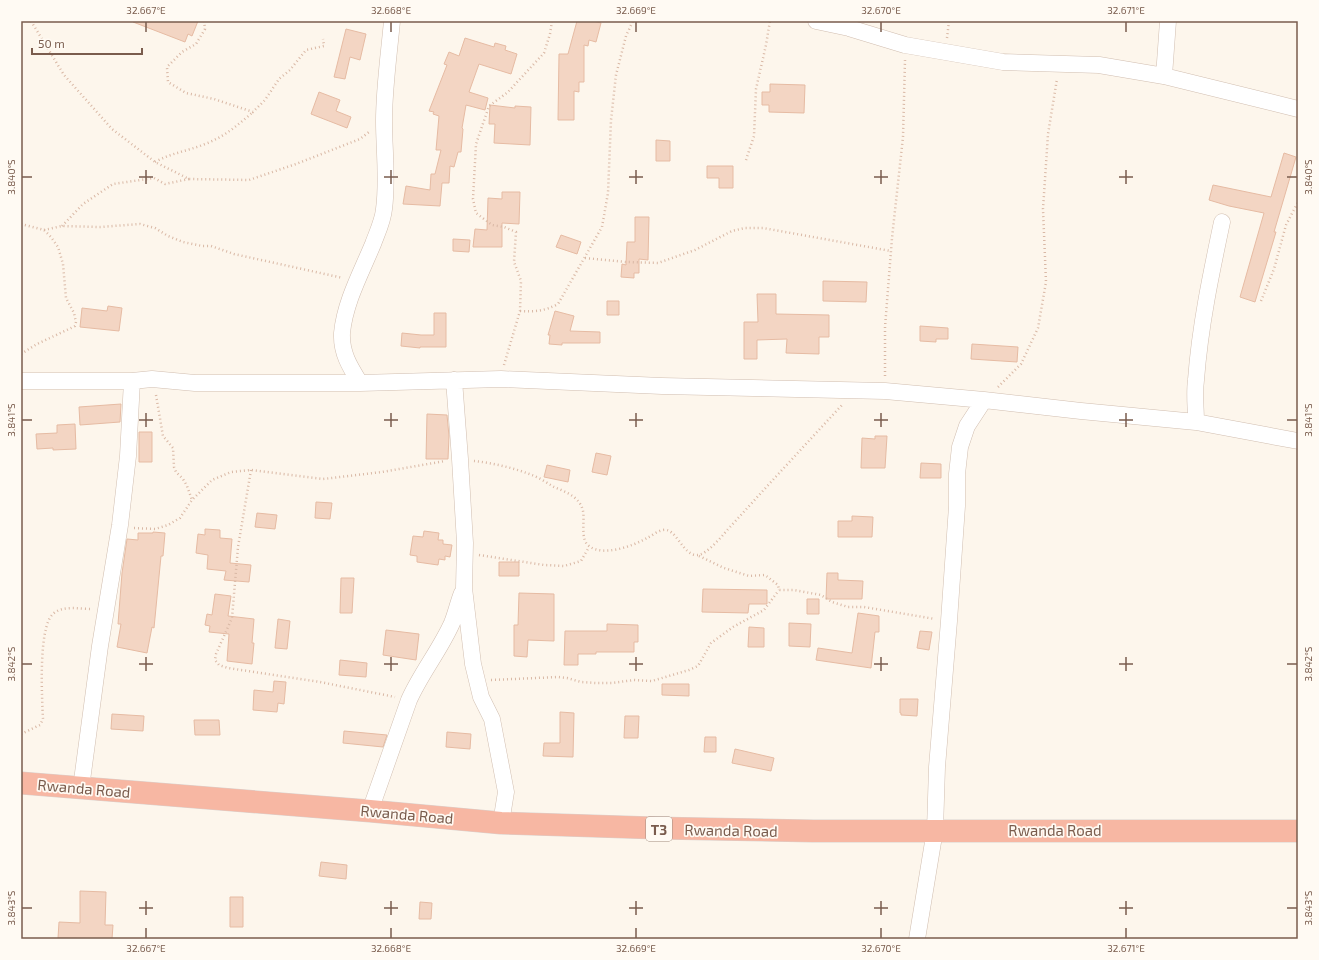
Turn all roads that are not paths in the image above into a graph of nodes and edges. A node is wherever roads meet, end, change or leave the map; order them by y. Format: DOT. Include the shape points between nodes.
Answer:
graph roads {
  1 [pos="392,21"];
  2 [pos="816,21"];
  3 [pos="1168,21"];
  4 [pos="1164,76"];
  5 [pos="1298,109"];
  6 [pos="1222,222"];
  7 [pos="454,380"];
  8 [pos="21,381"];
  9 [pos="132,381"];
  10 [pos="360,383"];
  11 [pos="984,400"];
  12 [pos="1196,422"];
  13 [pos="1298,441"];
  14 [pos="464,588"];
  15 [pos="21,783"];
  16 [pos="81,788"];
  17 [pos="370,811"];
  18 [pos="501,823"];
  19 [pos="935,830"];
  20 [pos="1298,831"];
  21 [pos="917,939"];
  1 -- 10 [label="street" via="384,120 384,211 378,232 345,311 342,347 346,361"];
  2 -- 4 [label="street" via="906,45 1003,62 1099,65"];
  3 -- 4 [label="street"];
  4 -- 5 [label="street"];
  6 -- 12 [label="street" via="1209,279 1202,328 1196,381"];
  7 -- 10 [label="street"];
  7 -- 11 [label="street" via="501,379 885,391"];
  7 -- 14 [label="street" via="465,543"];
  8 -- 9 [label="street"];
  9 -- 10 [label="street" via="152,379 195,383"];
  9 -- 16 [label="street" via="128,456 120,525 100,646"];
  11 -- 12 [label="street"];
  11 -- 19 [label="street" via="967,426 960,447 937,767"];
  12 -- 13 [label="street"];
  14 -- 17 [label="street" via="452,623 408,700"];
  14 -- 18 [label="street" via="473,664 481,697 492,719 506,792"];
  15 -- 16 [label="highway, Rwanda Road / T3"];
  16 -- 17 [label="highway, Rwanda Road / T3"];
  17 -- 18 [label="highway, Rwanda Road / T3"];
  18 -- 19 [label="highway, Rwanda Road / T3" via="797,831"];
  19 -- 20 [label="highway, Rwanda Road / T3"];
  19 -- 21 [label="street"];
}
